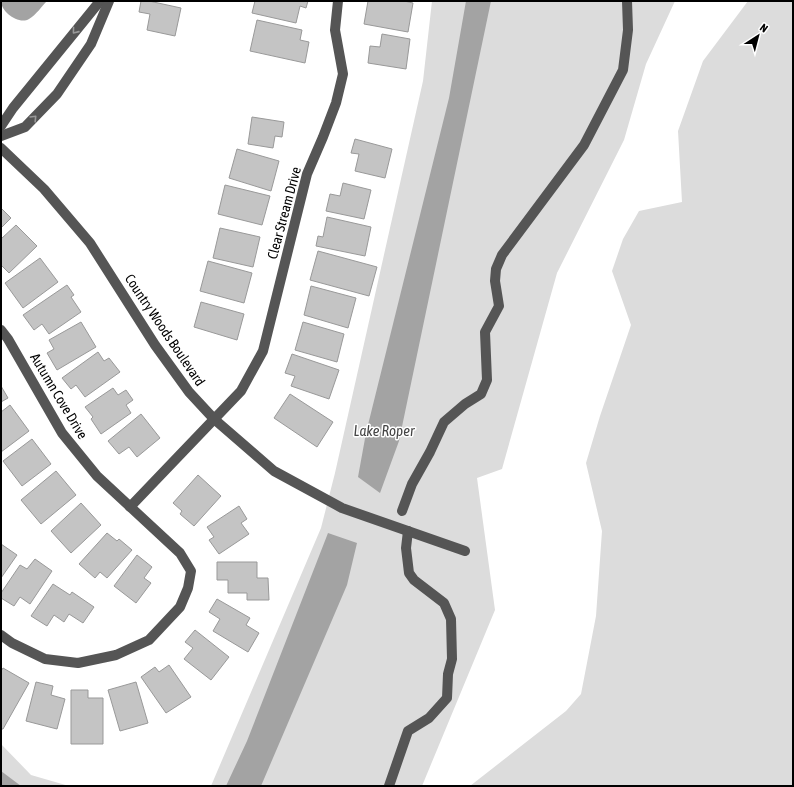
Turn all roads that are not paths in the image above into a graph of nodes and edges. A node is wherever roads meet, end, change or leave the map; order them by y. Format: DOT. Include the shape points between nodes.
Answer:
graph roads {
  1 [pos="100,1"];
  2 [pos="109,1"];
  3 [pos="338,1"];
  4 [pos="627,1"];
  5 [pos="1,126"];
  6 [pos="1,136"];
  7 [pos="1,148"];
  8 [pos="1,330"];
  9 [pos="214,420"];
  10 [pos="130,507"];
  11 [pos="402,511"];
  12 [pos="408,531"];
  13 [pos="464,551"];
  14 [pos="1,635"];
  15 [pos="389,786"];
  1 -- 5 [label="street, one-way" via="12,108"];
  6 -- 2 [label="street, one-way" via="25,127 57,94 91,44"];
  3 -- 9 [label="street, Clear Stream Drive" via="335,30 342,74 336,103 306,174 263,351 241,391"];
  4 -- 11 [label="street" via="628,30 623,70 584,145 502,255 496,269 499,306 485,332 487,380 481,394 444,422 412,484"];
  7 -- 9 [label="street, Country Woods Boulevard" via="44,189 90,243 155,345 189,392"];
  8 -- 10 [label="street, Autumn Cove Drive" via="62,433 97,476"];
  9 -- 10 [label="street"];
  9 -- 12 [label="street, Country Woods Boulevard" via="274,471 342,508"];
  10 -- 14 [label="street, Autumn Cove Drive" via="180,553 191,571 188,588 180,607 149,640 116,655 78,663 45,659"];
  12 -- 13 [label="street, Country Woods Boulevard"];
  12 -- 15 [label="street" via="406,548 410,573 414,580 444,603 451,619 452,659 448,674 447,698 429,718 408,731"];
}
